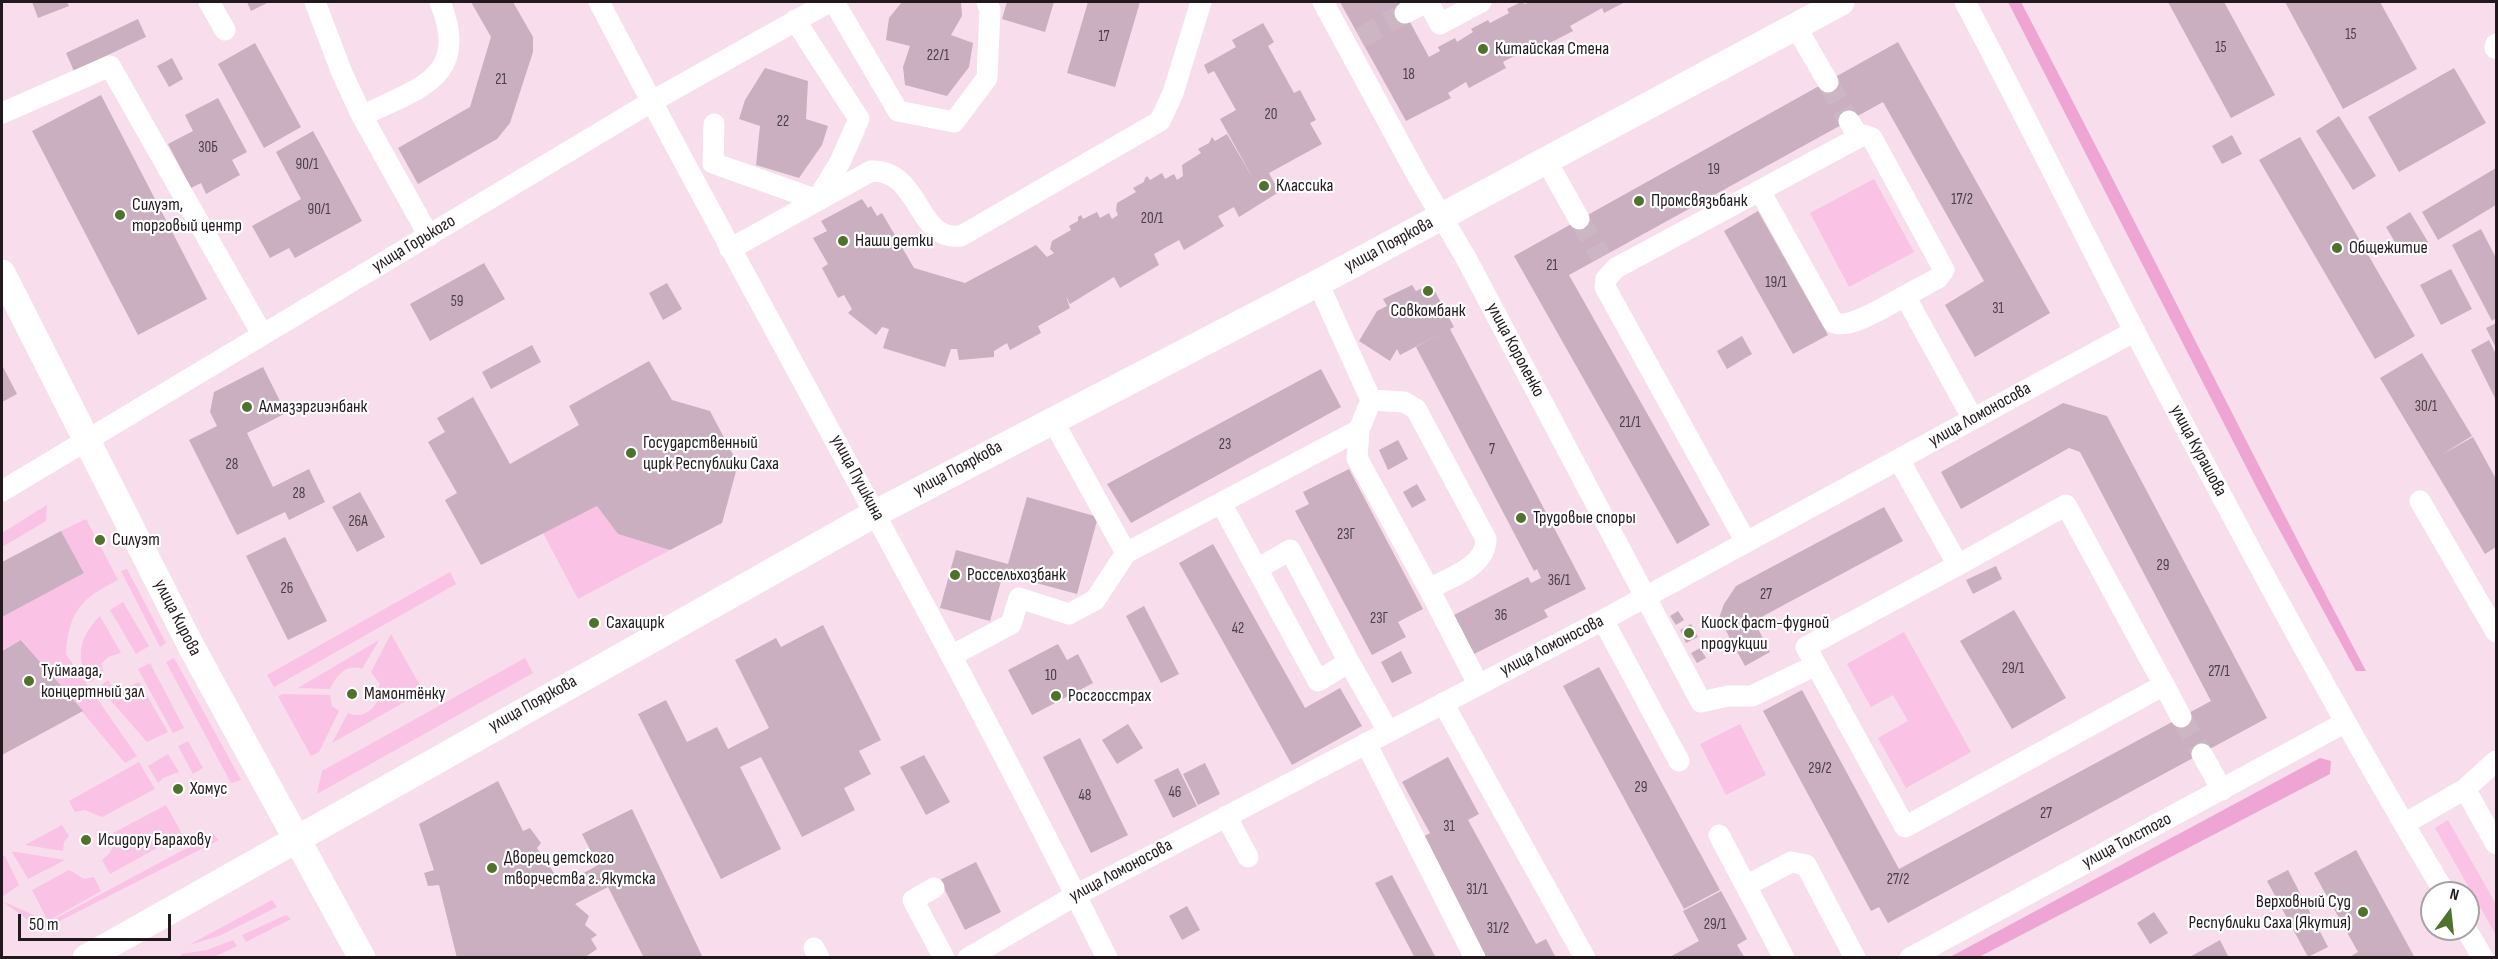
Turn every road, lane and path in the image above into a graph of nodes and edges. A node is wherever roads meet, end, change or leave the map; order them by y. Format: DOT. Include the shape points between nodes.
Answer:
graph roads {
  1 [pos="209,2"];
  2 [pos="315,2"];
  3 [pos="440,2"];
  4 [pos="599,2"];
  5 [pos="829,2"];
  6 [pos="834,2"];
  7 [pos="987,2"];
  8 [pos="1202,2"];
  9 [pos="1323,2"];
  10 [pos="1427,2"];
  11 [pos="1481,2"];
  12 [pos="1841,2"];
  13 [pos="1965,2"];
  14 [pos="1405,13"];
  15 [pos="795,21"];
  16 [pos="1796,27"];
  17 [pos="225,30"];
  18 [pos="1828,82"];
  19 [pos="651,102"];
  20 [pos="2,112"];
  21 [pos="362,116"];
  22 [pos="714,124"];
  23 [pos="1546,160"];
  24 [pos="1760,191"];
  25 [pos="817,200"];
  26 [pos="1443,216"];
  27 [pos="1579,219"];
  28 [pos="429,236"];
  29 [pos="730,249"];
  30 [pos="2,273"];
  31 [pos="1318,283"];
  32 [pos="1905,296"];
  33 [pos="2135,331"];
  34 [pos="262,334"];
  35 [pos="1371,400"];
  36 [pos="1973,418"];
  37 [pos="1052,419"];
  38 [pos="1359,430"];
  39 [pos="87,440"];
  40 [pos="1899,460"];
  41 [pos="2,491"];
  42 [pos="2420,501"];
  43 [pos="1221,503"];
  44 [pos="876,513"];
  45 [pos="1746,542"];
  46 [pos="1126,553"];
  47 [pos="1958,565"];
  48 [pos="1257,569"];
  49 [pos="1429,589"];
  50 [pos="1645,597"];
  51 [pos="1603,620"];
  52 [pos="2496,632"];
  53 [pos="951,657"];
  54 [pos="1349,662"];
  55 [pos="1816,665"];
  56 [pos="1478,684"];
  57 [pos="2164,685"];
  58 [pos="1443,704"];
  59 [pos="2181,717"];
  60 [pos="2344,723"];
  61 [pos="1388,731"];
  62 [pos="1366,743"];
  63 [pos="2202,753"];
  64 [pos="1679,761"];
  65 [pos="2496,761"];
  66 [pos="2465,789"];
  67 [pos="2222,790"];
  68 [pos="1226,816"];
  69 [pos="2404,824"];
  70 [pos="1719,835"];
  71 [pos="298,837"];
  72 [pos="2496,844"];
  73 [pos="1248,857"];
  74 [pos="2438,881"];
  75 [pos="1746,886"];
  76 [pos="934,888"];
  77 [pos="1076,895"];
  78 [pos="2473,941"];
  79 [pos="86,957"];
  80 [pos="362,957"];
  81 [pos="944,957"];
  82 [pos="968,957"];
  83 [pos="1107,957"];
  84 [pos="1475,957"];
  85 [pos="1585,957"];
  86 [pos="1784,957"];
  87 [pos="1855,957"];
  88 [pos="1910,957"];
  89 [pos="2483,957"];
  1 -- 17 [label="street"];
  2 -- 21 [label="street"];
  3 -- 21 [label="street" via="449,42 446,64 432,81"];
  4 -- 19 [label="street, улица Пушкина"];
  5 -- 15 [label="street, улица Горького"];
  6 -- 7 [label="street" via="898,111 954,122 987,78"];
  8 -- 25 [label="street" via="1160,121 961,236 950,238 938,233 899,178 885,171 871,171"];
  9 -- 26 [label="street, улица Короленко" via="1353,42"];
  10 -- 11 [label="street" via="1440,24"];
  10 -- 14 [label="street"];
  12 -- 16 [label="main road, улица Пояркова"];
  13 -- 33 [label="street, улица Курашова"];
  15 -- 19 [label="street, улица Горького"];
  15 -- 25 [label="street" via="859,119"];
  16 -- 18 [label="street"];
  16 -- 23 [label="main road, улица Пояркова"];
  19 -- 28 [label="street, улица Горького"];
  19 -- 29 [label="street, улица Пушкина"];
  20 -- 34 [label="street" via="110,66"];
  21 -- 28 [label="street"];
  22 -- 25 [label="street" via="713,163"];
  23 -- 26 [label="main road, улица Пояркова"];
  23 -- 27 [label="street"];
  24 -- 32 [label="street" via="1833,322 1851,323"];
  24 -- 32 [label="street" via="1854,129 1872,138 1944,270 1938,278"];
  24 -- 45 [label="street" via="1616,268 1606,265 1605,287"];
  25 -- 29 [label="street"];
  26 -- 31 [label="main road, улица Пояркова"];
  26 -- 50 [label="street, улица Короленко"];
  28 -- 34 [label="street, улица Горького"];
  29 -- 44 [label="street, улица Пушкина"];
  30 -- 39 [label="main road, улица Кирова"];
  31 -- 35 [label="street"];
  31 -- 37 [label="main road, улица Пояркова"];
  32 -- 36 [label="street"];
  33 -- 36 [label="street, улица Ломоносова"];
  33 -- 60 [label="street, улица Курашова"];
  34 -- 39 [label="street, улица Горького"];
  35 -- 38 [label="street"];
  35 -- 49 [label="street" via="1404,402 1416,409 1486,539 1486,551 1478,561"];
  36 -- 40 [label="street, улица Ломоносова"];
  37 -- 44 [label="main road, улица Пояркова"];
  37 -- 46 [label="street"];
  38 -- 43 [label="street"];
  38 -- 49 [label="street" via="1357,458"];
  39 -- 41 [label="street, улица Горького"];
  39 -- 71 [label="main road, улица Кирова" via="192,648"];
  40 -- 45 [label="street, улица Ломоносова"];
  40 -- 47 [label="street"];
  42 -- 52 [label="street"];
  43 -- 46 [label="street"];
  43 -- 48 [label="street"];
  44 -- 53 [label="street, улица Пушкина"];
  44 -- 71 [label="main road, улица Пояркова"];
  45 -- 50 [label="street, улица Ломоносова"];
  46 -- 53 [label="street" via="1095,600 1069,614 1019,598 1011,624"];
  47 -- 55 [label="street" via="1806,647"];
  47 -- 57 [label="street" via="2066,505"];
  48 -- 54 [label="street" via="1318,681"];
  48 -- 54 [label="street" via="1290,550"];
  49 -- 56 [label="street"];
  50 -- 51 [label="street, улица Ломоносова"];
  50 -- 55 [label="street, улица Короленко" via="1701,702 1752,696"];
  51 -- 56 [label="street, улица Ломоносова"];
  51 -- 64 [label="street"];
  53 -- 77 [label="street, улица Пушкина"];
  54 -- 61 [label="street"];
  55 -- 57 [label="street" via="1905,827"];
  56 -- 58 [label="street, улица Ломоносова"];
  57 -- 59 [label="street"];
  58 -- 61 [label="street, улица Ломоносова"];
  58 -- 85 [label="street"];
  60 -- 67 [label="street, улица Толстого"];
  60 -- 69 [label="street, улица Курашова"];
  61 -- 62 [label="street, улица Ломоносова"];
  62 -- 68 [label="street, улица Ломоносова"];
  62 -- 84 [label="street"];
  63 -- 67 [label="street"];
  65 -- 66 [label="street"];
  66 -- 69 [label="street"];
  66 -- 72 [label="street"];
  67 -- 88 [label="street, улица Толстого"];
  68 -- 73 [label="street"];
  68 -- 77 [label="street, улица Ломоносова"];
  69 -- 74 [label="street, улица Курашова"];
  70 -- 75 [label="street"];
  71 -- 79 [label="main road, улица Пояркова"];
  71 -- 80 [label="main road, улица Кирова"];
  75 -- 86 [label="street"];
  75 -- 87 [label="street" via="1791,862 1806,865"];
  76 -- 81 [label="street" via="913,900"];
  77 -- 82 [label="street, улица Ломоносова"];
  77 -- 83 [label="street, улица Пушкина"];
  78 -- 89 [label="street"];
}
